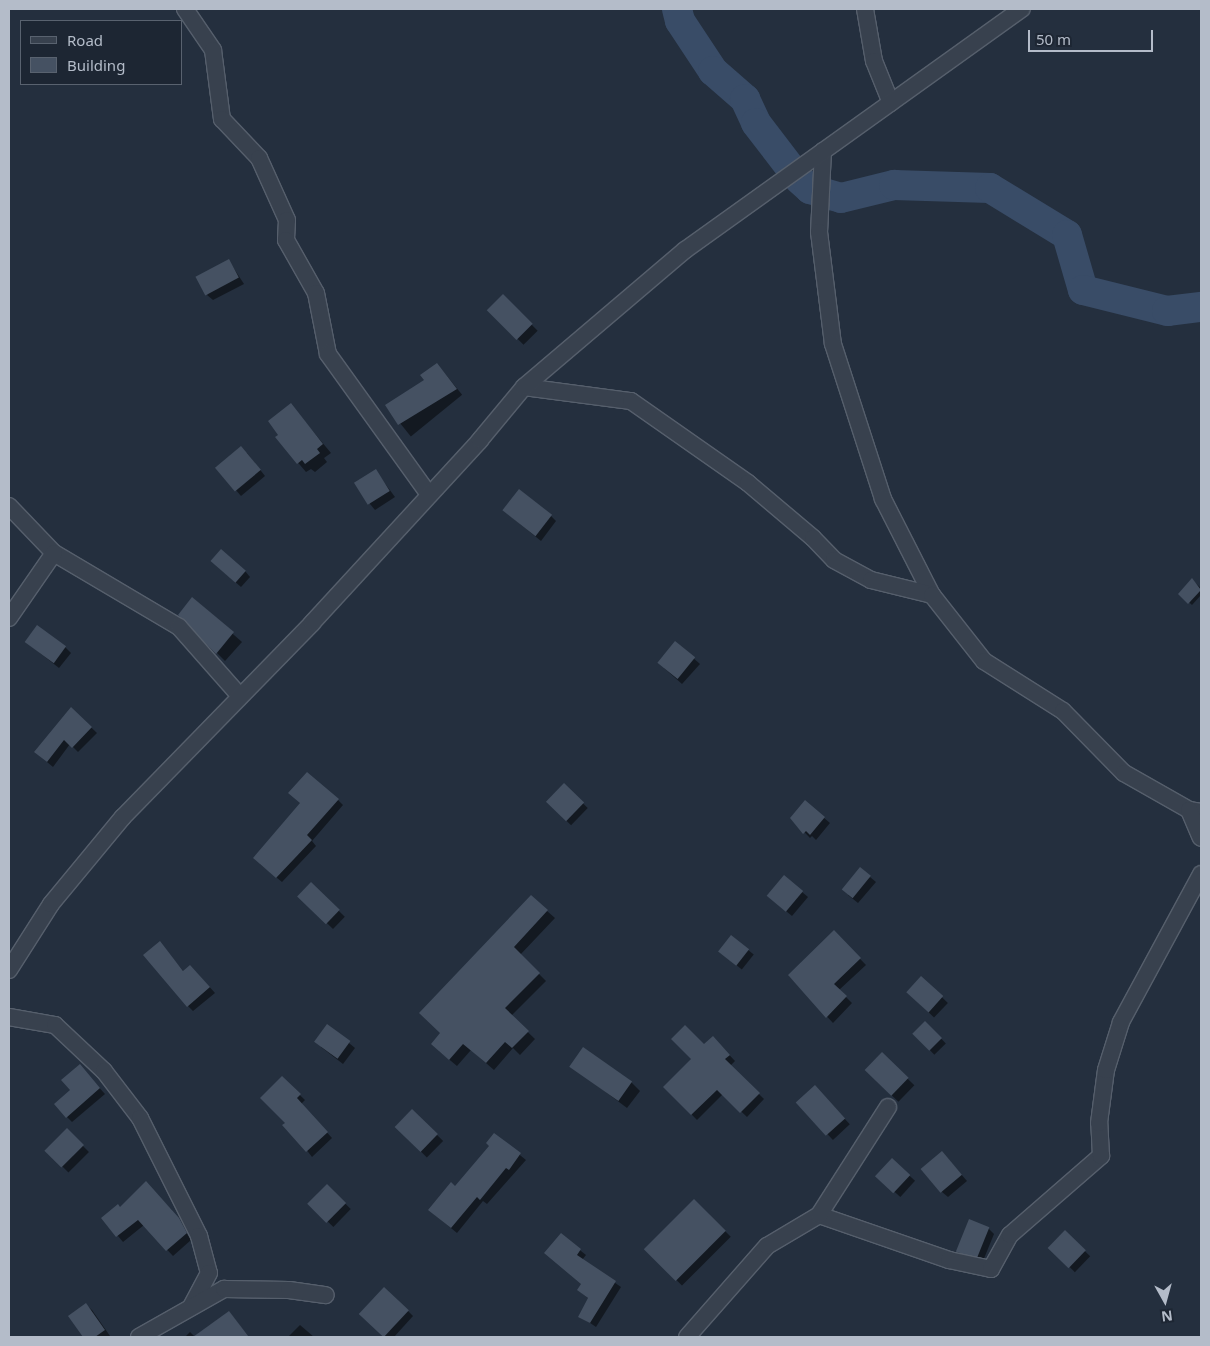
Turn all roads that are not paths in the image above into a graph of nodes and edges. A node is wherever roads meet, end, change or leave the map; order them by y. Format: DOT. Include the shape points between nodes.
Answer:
graph roads {
  1 [pos="185,9"];
  2 [pos="865,9"];
  3 [pos="1022,9"];
  4 [pos="891,102"];
  5 [pos="823,151"];
  6 [pos="524,387"];
  7 [pos="428,493"];
  8 [pos="9,506"];
  9 [pos="54,553"];
  10 [pos="932,595"];
  11 [pos="9,618"];
  12 [pos="239,694"];
  13 [pos="1195,811"];
  14 [pos="1201,838"];
  15 [pos="1201,874"];
  16 [pos="9,970"];
  17 [pos="9,1017"];
  18 [pos="888,1107"];
  19 [pos="819,1215"];
  20 [pos="326,1295"];
  21 [pos="191,1307"];
  22 [pos="139,1337"];
  23 [pos="686,1337"];
  1 -- 7 [label="street" via="213,50 222,119 259,158 287,220 286,240 316,293 328,354"];
  2 -- 4 [label="street" via="874,61"];
  3 -- 4 [label="street"];
  4 -- 5 [label="street"];
  5 -- 6 [label="street" via="685,250"];
  5 -- 10 [label="street" via="819,232 833,344 883,499"];
  6 -- 7 [label="street" via="480,440"];
  6 -- 10 [label="street" via="630,401 748,483 834,560 871,580"];
  7 -- 12 [label="street" via="312,623"];
  8 -- 9 [label="street"];
  9 -- 11 [label="street"];
  9 -- 12 [label="street" via="180,627"];
  10 -- 13 [label="street" via="984,661 1064,711 1124,773"];
  12 -- 16 [label="street" via="124,816 51,904"];
  13 -- 14 [label="street"];
  15 -- 19 [label="street" via="1121,1022 1106,1070 1099,1122 1101,1156 1010,1235 991,1269 949,1260"];
  17 -- 21 [label="street" via="55,1025 104,1072 140,1118 200,1236 209,1273"];
  18 -- 19 [label="street"];
  19 -- 23 [label="street" via="767,1246"];
  20 -- 21 [label="street" via="289,1290 224,1289"];
  21 -- 22 [label="street"];
}
